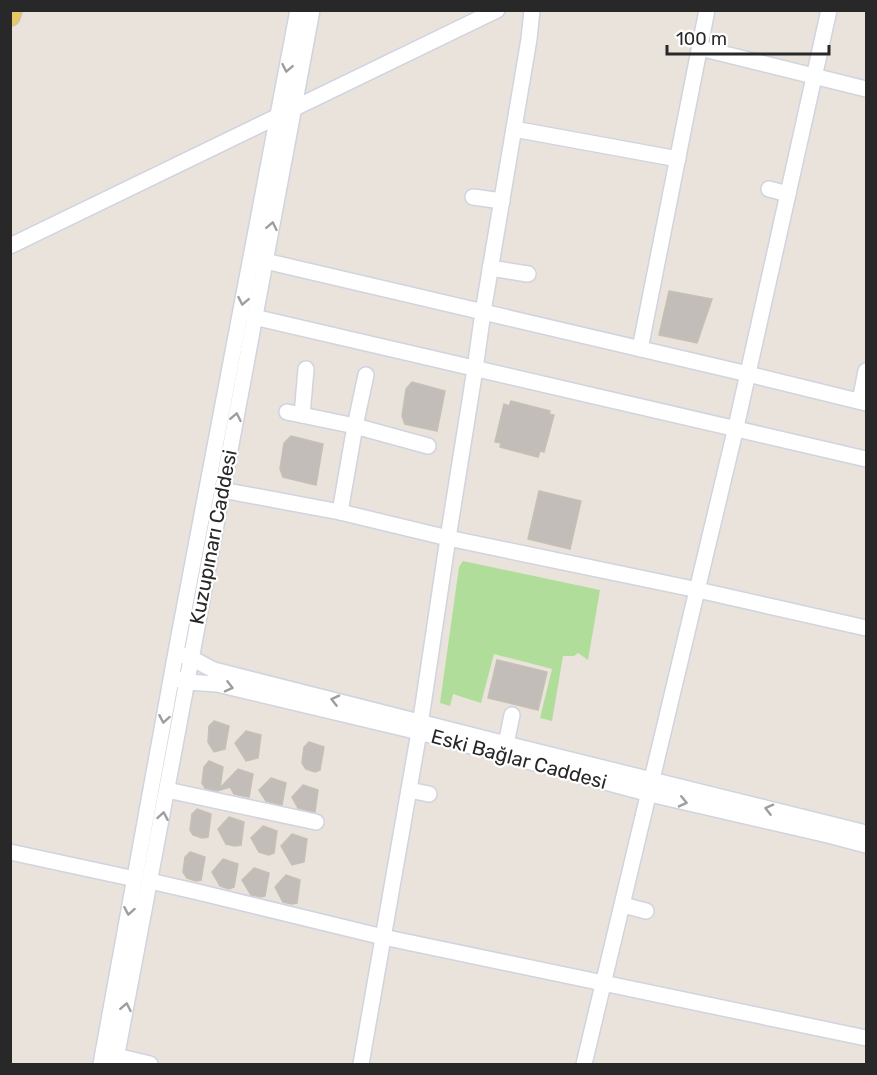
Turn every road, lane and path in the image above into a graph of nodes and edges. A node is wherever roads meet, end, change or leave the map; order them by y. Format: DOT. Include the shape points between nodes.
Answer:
graph roads {
  1 [pos="12,10"];
  2 [pos="298,10"];
  3 [pos="312,10"];
  4 [pos="496,10"];
  5 [pos="532,10"];
  6 [pos="707,10"];
  7 [pos="829,10"];
  8 [pos="10,16"];
  9 [pos="700,48"];
  10 [pos="814,76"];
  11 [pos="867,89"];
  12 [pos="294,109"];
  13 [pos="278,116"];
  14 [pos="514,129"];
  15 [pos="678,159"];
  16 [pos="769,189"];
  17 [pos="788,194"];
  18 [pos="473,197"];
  19 [pos="502,201"];
  20 [pos="10,246"];
  21 [pos="265,261"];
  22 [pos="490,268"];
  23 [pos="528,274"];
  24 [pos="483,312"];
  25 [pos="254,317"];
  26 [pos="640,349"];
  27 [pos="306,369"];
  28 [pos="475,369"];
  29 [pos="867,371"];
  30 [pos="748,374"];
  31 [pos="366,375"];
  32 [pos="863,402"];
  33 [pos="355,426"];
  34 [pos="736,428"];
  35 [pos="428,446"];
  36 [pos="867,459"];
  37 [pos="222,490"];
  38 [pos="340,512"];
  39 [pos="448,538"];
  40 [pos="698,590"];
  41 [pos="867,628"];
  42 [pos="183,656"];
  43 [pos="171,678"];
  44 [pos="187,682"];
  45 [pos="512,716"];
  46 [pos="420,727"];
  47 [pos="506,744"];
  48 [pos="651,787"];
  49 [pos="167,790"];
  50 [pos="409,790"];
  51 [pos="429,794"];
  52 [pos="316,822"];
  53 [pos="867,833"];
  54 [pos="867,846"];
  55 [pos="10,852"];
  56 [pos="143,880"];
  57 [pos="623,905"];
  58 [pos="646,911"];
  59 [pos="383,937"];
  60 [pos="603,984"];
  61 [pos="867,1038"];
  62 [pos="116,1060"];
  63 [pos="101,1065"];
  64 [pos="150,1065"];
  65 [pos="361,1065"];
  66 [pos="584,1065"];
  1 -- 8 [label="main road"];
  2 -- 13 [label="street, Kuzupınarı Caddesi, one-way"];
  3 -- 12 [label="street, Kuzupınarı Caddesi"];
  4 -- 12 [label="street"];
  5 -- 14 [label="street"];
  6 -- 9 [label="street"];
  7 -- 10 [label="street"];
  9 -- 10 [label="street"];
  9 -- 15 [label="street"];
  10 -- 11 [label="street"];
  10 -- 17 [label="street"];
  12 -- 13 [label="street"];
  21 -- 12 [label="street, Kuzupınarı Caddesi, one-way"];
  13 -- 20 [label="street"];
  13 -- 42 [label="street, Kuzupınarı Caddesi, one-way"];
  14 -- 15 [label="street"];
  14 -- 19 [label="street"];
  15 -- 26 [label="street"];
  16 -- 17 [label="street"];
  17 -- 30 [label="street"];
  18 -- 19 [label="street"];
  19 -- 22 [label="street"];
  21 -- 24 [label="street"];
  21 -- 25 [label="street, Kuzupınarı Caddesi"];
  22 -- 23 [label="street"];
  22 -- 24 [label="street"];
  24 -- 26 [label="street"];
  24 -- 28 [label="street"];
  25 -- 28 [label="street"];
  37 -- 25 [label="street, Kuzupınarı Caddesi, one-way"];
  26 -- 30 [label="street"];
  27 -- 33 [label="street" via="294,413"];
  28 -- 34 [label="street"];
  28 -- 39 [label="street"];
  29 -- 32 [label="street"];
  30 -- 32 [label="street"];
  30 -- 34 [label="street"];
  31 -- 33 [label="street"];
  33 -- 35 [label="street"];
  33 -- 38 [label="street"];
  34 -- 36 [label="street"];
  34 -- 40 [label="street"];
  37 -- 38 [label="street"];
  37 -- 42 [label="street, Kuzupınarı Caddesi"];
  38 -- 39 [label="street"];
  39 -- 40 [label="street"];
  39 -- 46 [label="street"];
  40 -- 41 [label="street"];
  40 -- 48 [label="street"];
  42 -- 43 [label="street, Kuzupınarı Caddesi"];
  42 -- 44 [label="street, Kuzupınarı Caddesi"];
  46 -- 42 [label="street, Eski Bağlar Caddesi, one-way" via="214,670"];
  43 -- 44 [label="street, Eski Bağlar Caddesi"];
  43 -- 56 [label="street, Kuzupınarı Caddesi, one-way"];
  44 -- 46 [label="street, Eski Bağlar Caddesi, one-way" via="217,684"];
  44 -- 49 [label="street, Kuzupınarı Caddesi"];
  45 -- 47 [label="street"];
  46 -- 47 [label="street, Eski Bağlar Caddesi"];
  46 -- 48 [label="street, Eski Bağlar Caddesi"];
  46 -- 50 [label="street"];
  47 -- 48 [label="street, Eski Bağlar Caddesi"];
  53 -- 48 [label="street, Eski Bağlar Caddesi, one-way"];
  48 -- 54 [label="street, Eski Bağlar Caddesi, one-way"];
  48 -- 57 [label="street"];
  49 -- 52 [label="street"];
  56 -- 49 [label="street, Kuzupınarı Caddesi, one-way"];
  50 -- 51 [label="street"];
  50 -- 59 [label="street"];
  55 -- 56 [label="street"];
  56 -- 59 [label="street"];
  62 -- 56 [label="street, Kuzupınarı Caddesi, one-way"];
  56 -- 63 [label="street, Kuzupınarı Caddesi, one-way"];
  57 -- 58 [label="street"];
  57 -- 60 [label="street"];
  59 -- 60 [label="street"];
  59 -- 65 [label="street"];
  60 -- 61 [label="street"];
  60 -- 66 [label="street"];
  62 -- 64 [label="street"];
}
